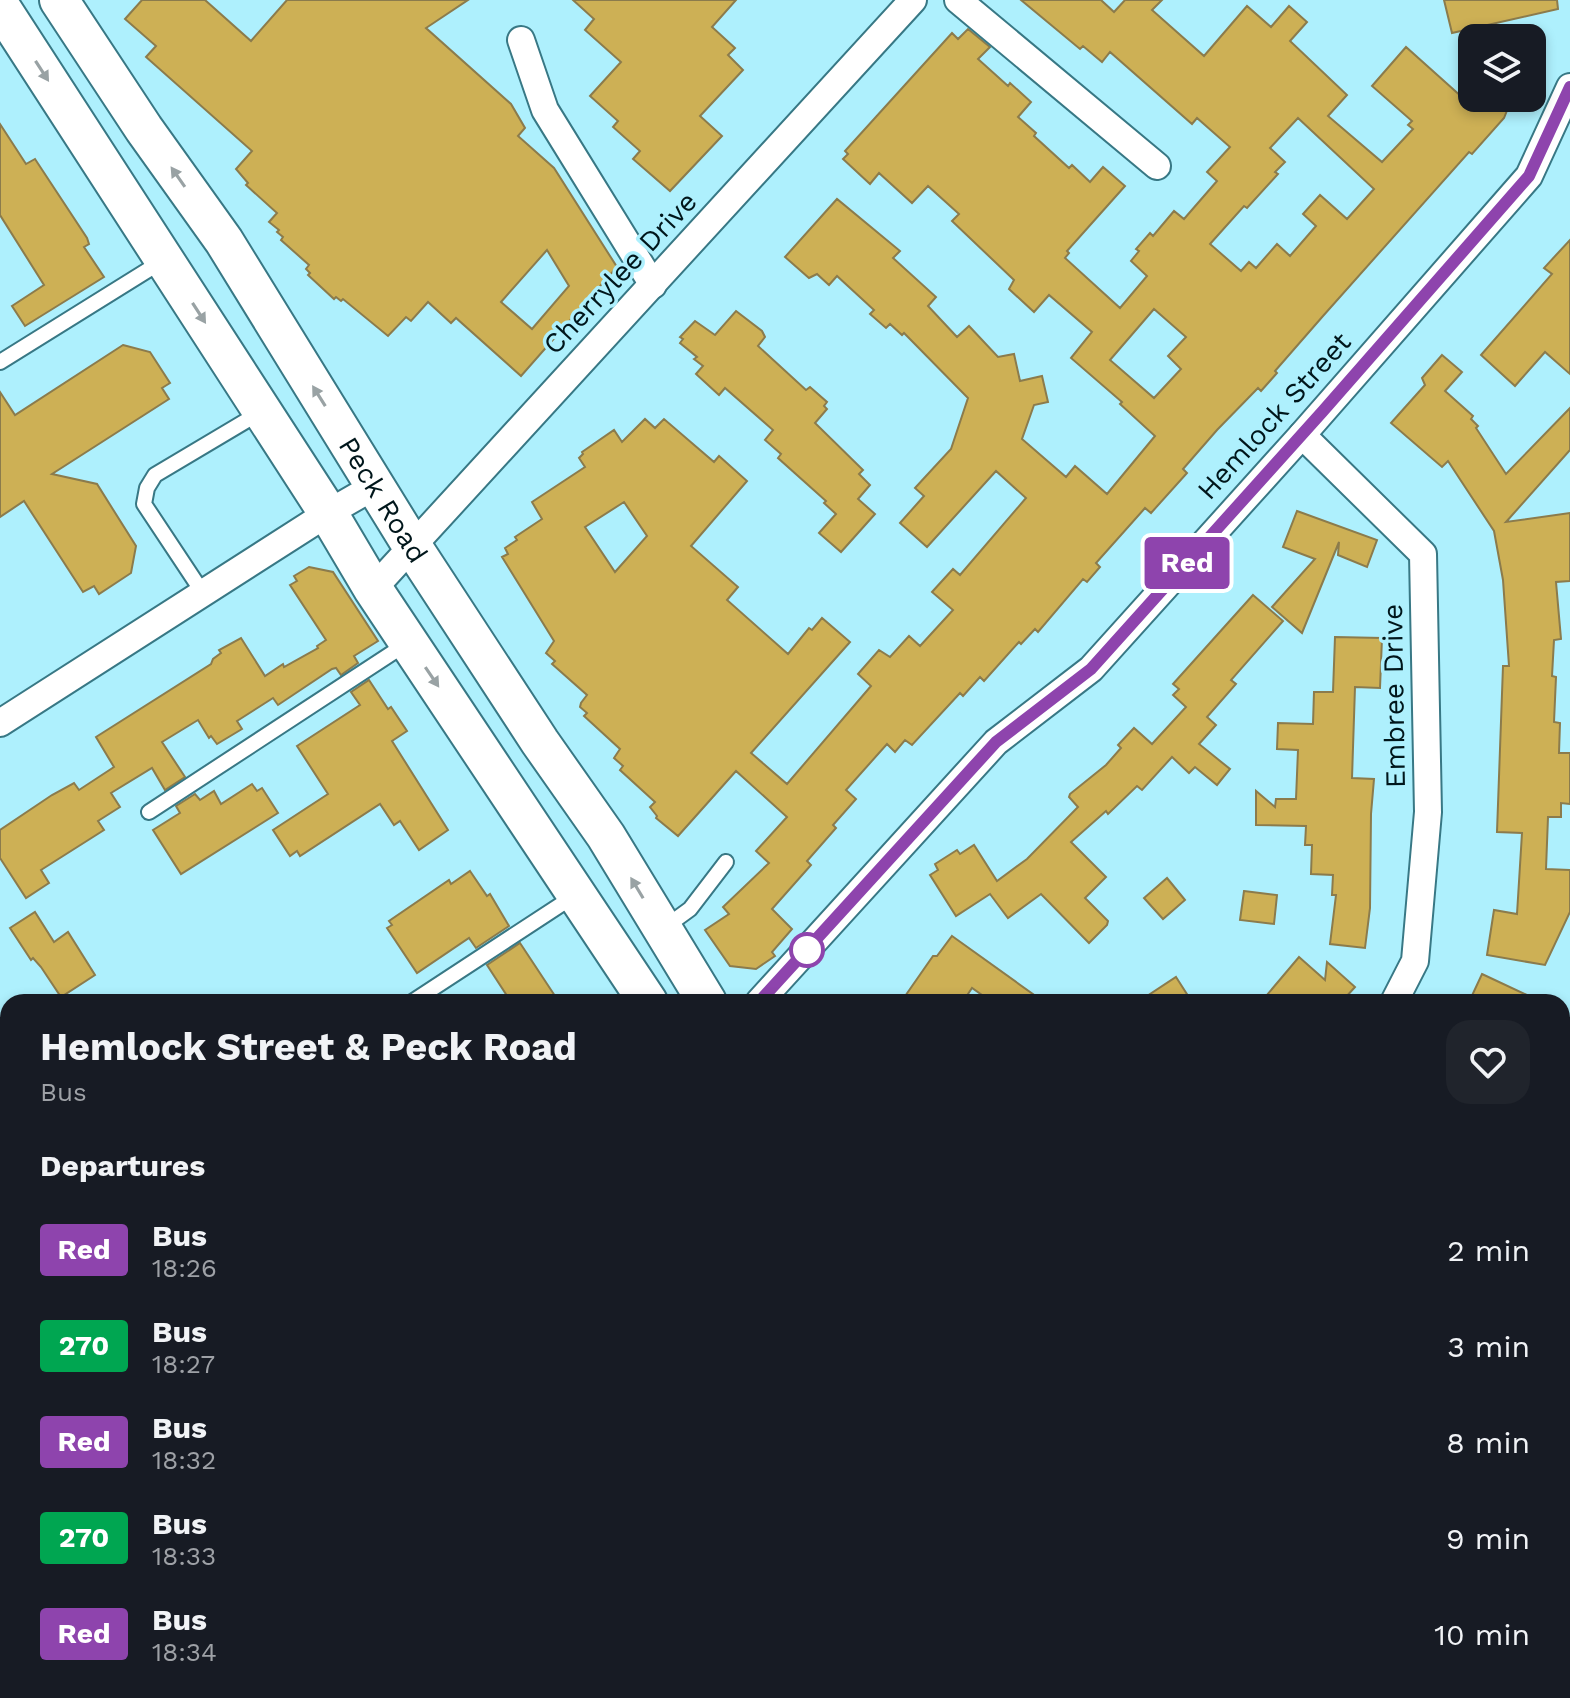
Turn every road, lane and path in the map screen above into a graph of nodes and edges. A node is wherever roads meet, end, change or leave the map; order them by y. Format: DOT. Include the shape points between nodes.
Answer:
graph roads {
  1 [pos="59,0"];
  2 [pos="913,0"];
  3 [pos="958,0"];
  4 [pos="0,6"];
  5 [pos="521,40"];
  6 [pos="1570,87"];
  7 [pos="1157,166"];
  8 [pos="164,260"];
  9 [pos="653,285"];
  10 [pos="0,362"];
  11 [pos="262,411"];
  12 [pos="1302,435"];
  13 [pos="375,486"];
  14 [pos="328,513"];
  15 [pos="412,546"];
  16 [pos="373,589"];
  17 [pos="203,593"];
  18 [pos="409,642"];
  19 [pos="0,723"];
  20 [pos="149,812"];
  21 [pos="726,862"];
  22 [pos="577,894"];
  23 [pos="662,929"];
  24 [pos="424,994"];
  25 [pos="643,994"];
  26 [pos="702,994"];
  27 [pos="766,994"];
  28 [pos="1398,994"];
  13 -- 1 [label="main road, Peck Road, one-way" via="224,241"];
  2 -- 9 [label="street, Cherrylee Drive"];
  3 -- 7 [label="street"];
  4 -- 8 [label="main road, Peck Road, one-way"];
  5 -- 9 [label="street" via="545,110"];
  6 -- 12 [label="street, Hemlock Street" via="1529,176"];
  8 -- 10 [label="lane"];
  8 -- 11 [label="main road, Peck Road, one-way"];
  9 -- 15 [label="street, Cherrylee Drive"];
  11 -- 14 [label="main road, Peck Road"];
  11 -- 17 [label="lane" via="155,475 147,488 144,504"];
  12 -- 27 [label="street, Hemlock Street" via="1091,669 996,742"];
  12 -- 28 [label="street, Embree Drive" via="1423,554 1428,812 1415,961"];
  13 -- 14 [label="street"];
  13 -- 15 [label="main road, Peck Road"];
  14 -- 16 [label="main road, Peck Road"];
  14 -- 17 [label="street"];
  15 -- 16 [label="street, Cherrylee Drive"];
  23 -- 15 [label="main road, Peck Road, one-way"];
  16 -- 18 [label="main road, Peck Road"];
  17 -- 19 [label="street"];
  18 -- 20 [label="lane"];
  18 -- 22 [label="main road, Peck Road, one-way"];
  21 -- 23 [label="lane" via="690,909"];
  22 -- 24 [label="lane"];
  22 -- 25 [label="main road, Peck Road"];
  23 -- 26 [label="main road, Peck Road"];
}
